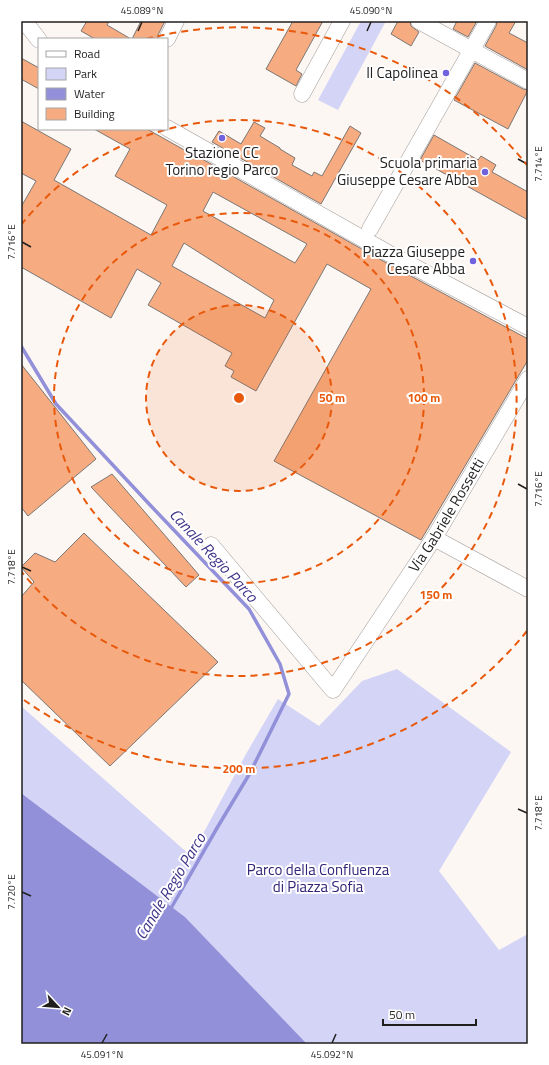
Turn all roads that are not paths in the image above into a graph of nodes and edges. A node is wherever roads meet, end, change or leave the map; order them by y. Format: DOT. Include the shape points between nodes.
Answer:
graph roads {
  1 [pos="24,21"];
  2 [pos="176,21"];
  3 [pos="342,21"];
  4 [pos="419,21"];
  5 [pos="488,21"];
  6 [pos="168,38"];
  7 [pos="38,39"];
  8 [pos="471,50"];
  9 [pos="528,81"];
  10 [pos="302,94"];
  11 [pos="168,129"];
  12 [pos="370,229"];
  13 [pos="527,323"];
  14 [pos="528,378"];
  15 [pos="434,538"];
  16 [pos="211,545"];
  17 [pos="528,589"];
  1 -- 7 [label="street"];
  2 -- 6 [label="street"];
  3 -- 10 [label="street"];
  4 -- 8 [label="street"];
  5 -- 8 [label="street"];
  8 -- 9 [label="street"];
  8 -- 12 [label="street"];
  11 -- 13 [label="street" via="388,253"];
  14 -- 15 [label="street, Via Gabriele Rossetti"];
  15 -- 16 [label="street, Via Gabriele Rossetti" via="333,690"];
  15 -- 17 [label="street"];
}
